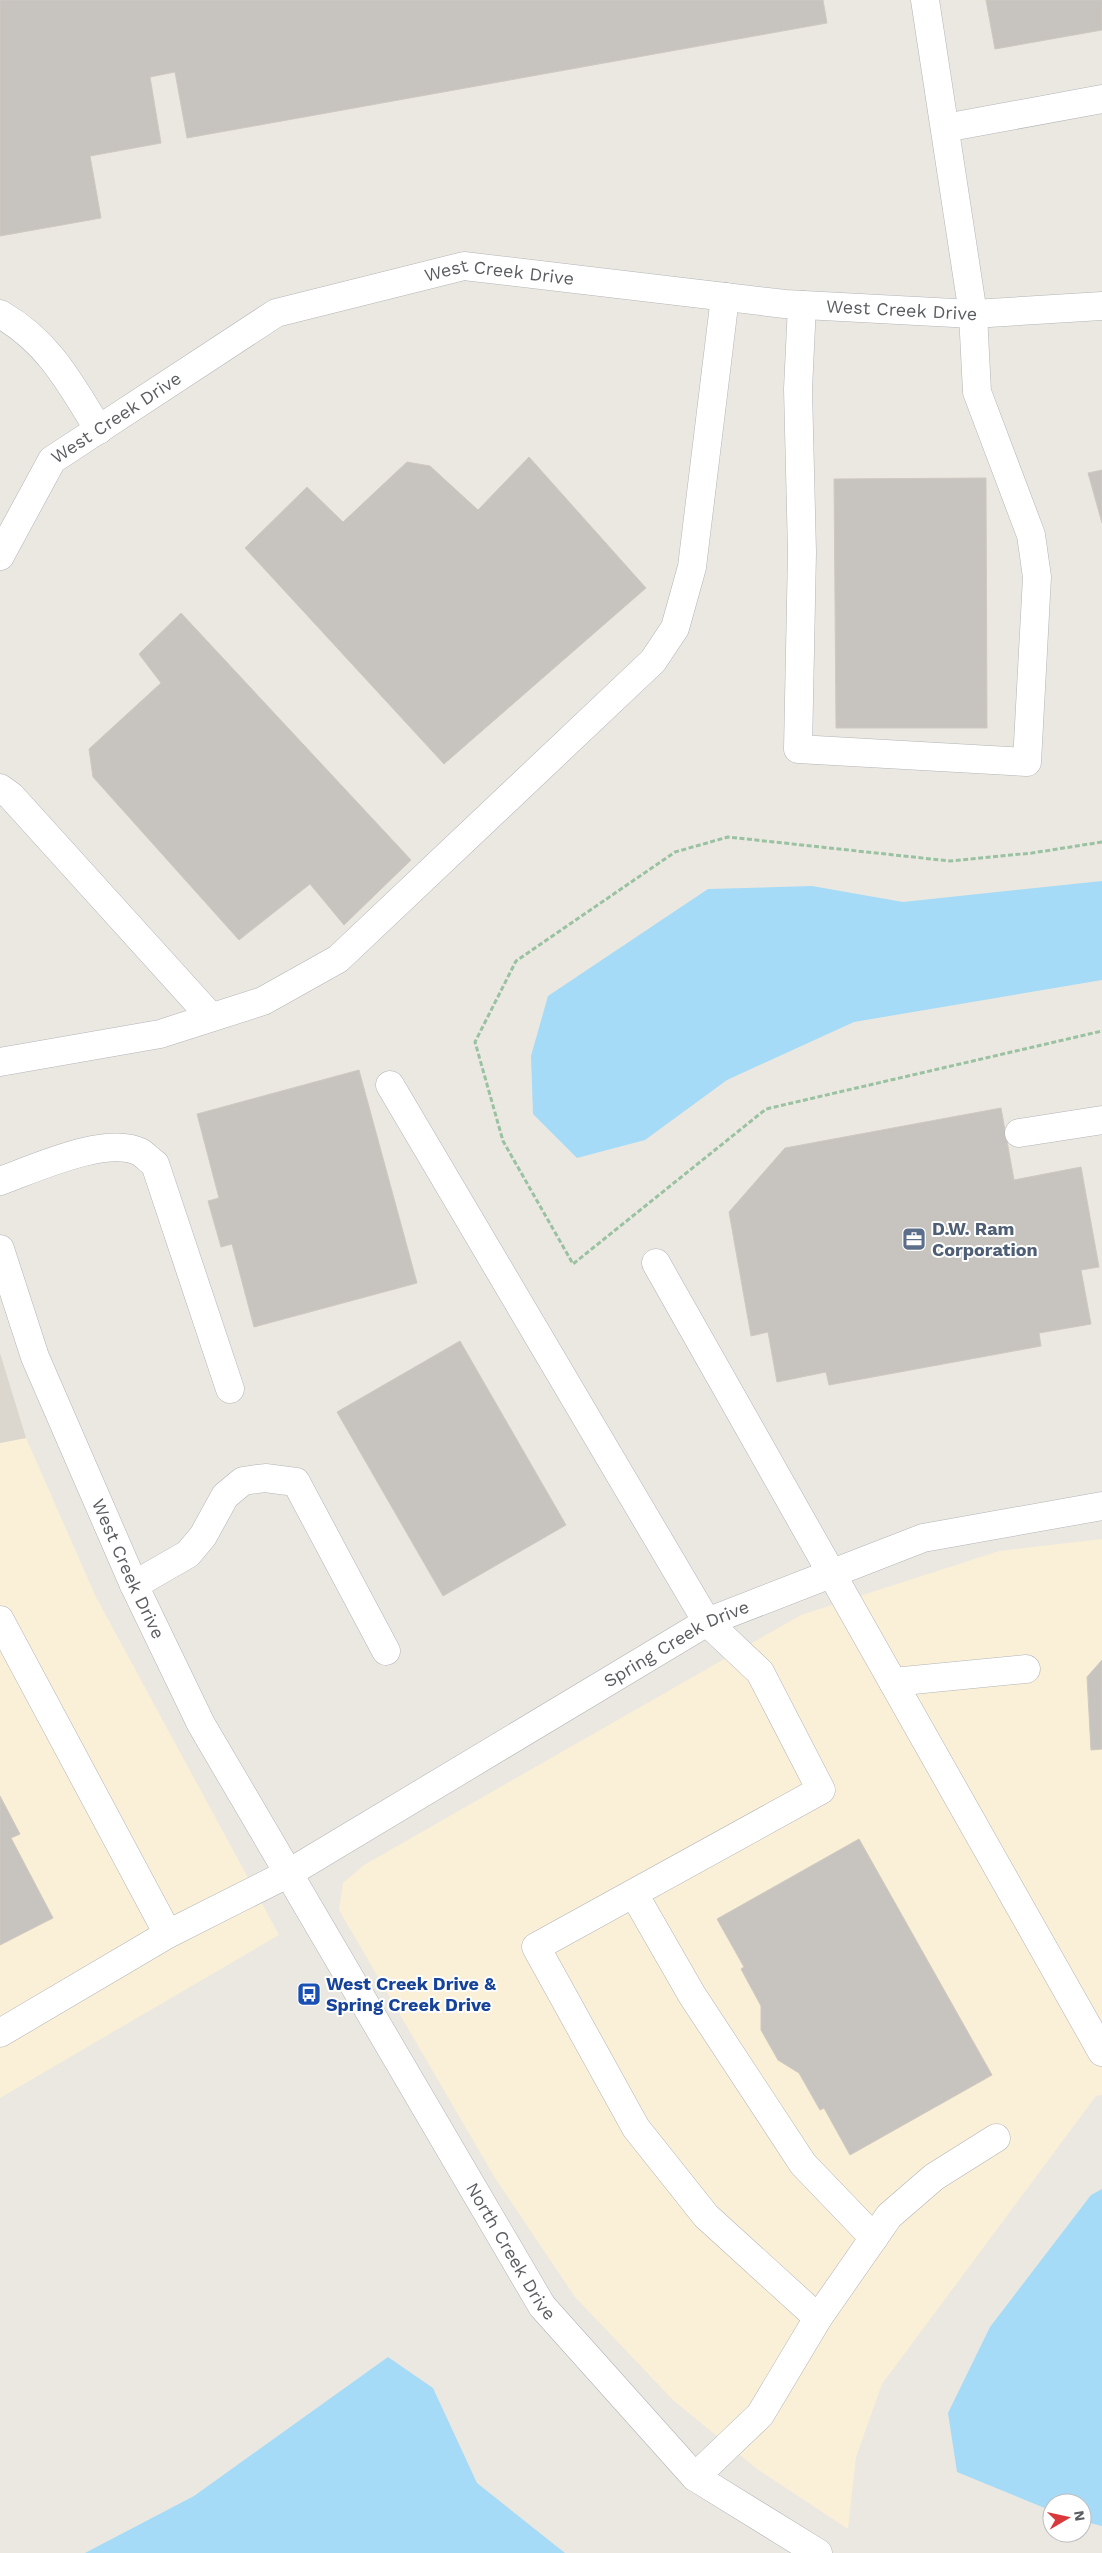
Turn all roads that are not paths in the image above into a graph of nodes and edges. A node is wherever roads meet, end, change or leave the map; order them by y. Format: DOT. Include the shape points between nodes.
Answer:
graph roads {
  1 [pos="925,0"];
  2 [pos="1102,99"];
  3 [pos="945,128"];
  4 [pos="725,297"];
  5 [pos="802,305"];
  6 [pos="1102,306"];
  7 [pos="0,314"];
  8 [pos="973,314"];
  9 [pos="99,430"];
  10 [pos="0,556"];
  11 [pos="0,788"];
  12 [pos="211,1017"];
  13 [pos="0,1062"];
  14 [pos="390,1085"];
  15 [pos="1102,1120"];
  16 [pos="1020,1133"];
  17 [pos="0,1181"];
  18 [pos="0,1249"];
  19 [pos="656,1264"];
  20 [pos="230,1389"];
  21 [pos="1102,1506"];
  22 [pos="831,1574"];
  23 [pos="134,1585"];
  24 [pos="0,1620"];
  25 [pos="707,1622"];
  26 [pos="386,1651"];
  27 [pos="1026,1669"];
  28 [pos="893,1682"];
  29 [pos="289,1873"];
  30 [pos="634,1894"];
  31 [pos="168,1934"];
  32 [pos="0,2033"];
  33 [pos="1102,2052"];
  34 [pos="996,2138"];
  35 [pos="874,2238"];
  36 [pos="818,2318"];
  37 [pos="695,2477"];
  38 [pos="818,2553"];
  1 -- 3 [label="street"];
  2 -- 3 [label="street"];
  3 -- 8 [label="street"];
  4 -- 5 [label="street, West Creek Drive"];
  4 -- 9 [label="street, West Creek Drive" via="464,266 276,314"];
  4 -- 12 [label="street" via="692,567 675,628 653,661 338,959 262,1001"];
  5 -- 8 [label="street, West Creek Drive"];
  5 -- 8 [label="street" via="798,389 802,552 798,749 1027,762 1037,576 1031,535 977,392"];
  6 -- 8 [label="street, West Creek Drive"];
  7 -- 9 [label="street" via="18,324 48,351"];
  9 -- 10 [label="street, West Creek Drive" via="52,460"];
  11 -- 12 [label="street" via="11,796"];
  12 -- 13 [label="street" via="160,1034"];
  14 -- 25 [label="street"];
  15 -- 16 [label="street"];
  17 -- 20 [label="street" via="78,1154 116,1146 140,1152 155,1164"];
  18 -- 23 [label="street, West Creek Drive" via="35,1357"];
  19 -- 22 [label="street"];
  21 -- 22 [label="street, Spring Creek Drive" via="922,1538"];
  22 -- 25 [label="street, Spring Creek Drive"];
  22 -- 28 [label="street"];
  23 -- 26 [label="street" via="188,1554 203,1536 225,1496 243,1481 265,1478 296,1482"];
  23 -- 29 [label="street, West Creek Drive" via="201,1724"];
  24 -- 31 [label="street"];
  25 -- 29 [label="street, Spring Creek Drive"];
  25 -- 30 [label="street" via="760,1672 821,1790"];
  27 -- 28 [label="street"];
  28 -- 33 [label="street"];
  29 -- 31 [label="street, Spring Creek Drive"];
  29 -- 37 [label="street, North Creek Drive" via="542,2306"];
  30 -- 35 [label="street" via="692,1995 803,2164"];
  30 -- 36 [label="street" via="536,1948 636,2128 706,2216"];
  31 -- 32 [label="street, Spring Creek Drive"];
  34 -- 35 [label="street" via="934,2177 888,2216"];
  35 -- 36 [label="street"];
  36 -- 37 [label="street" via="760,2415"];
  37 -- 38 [label="street, North Creek Drive"];
}
